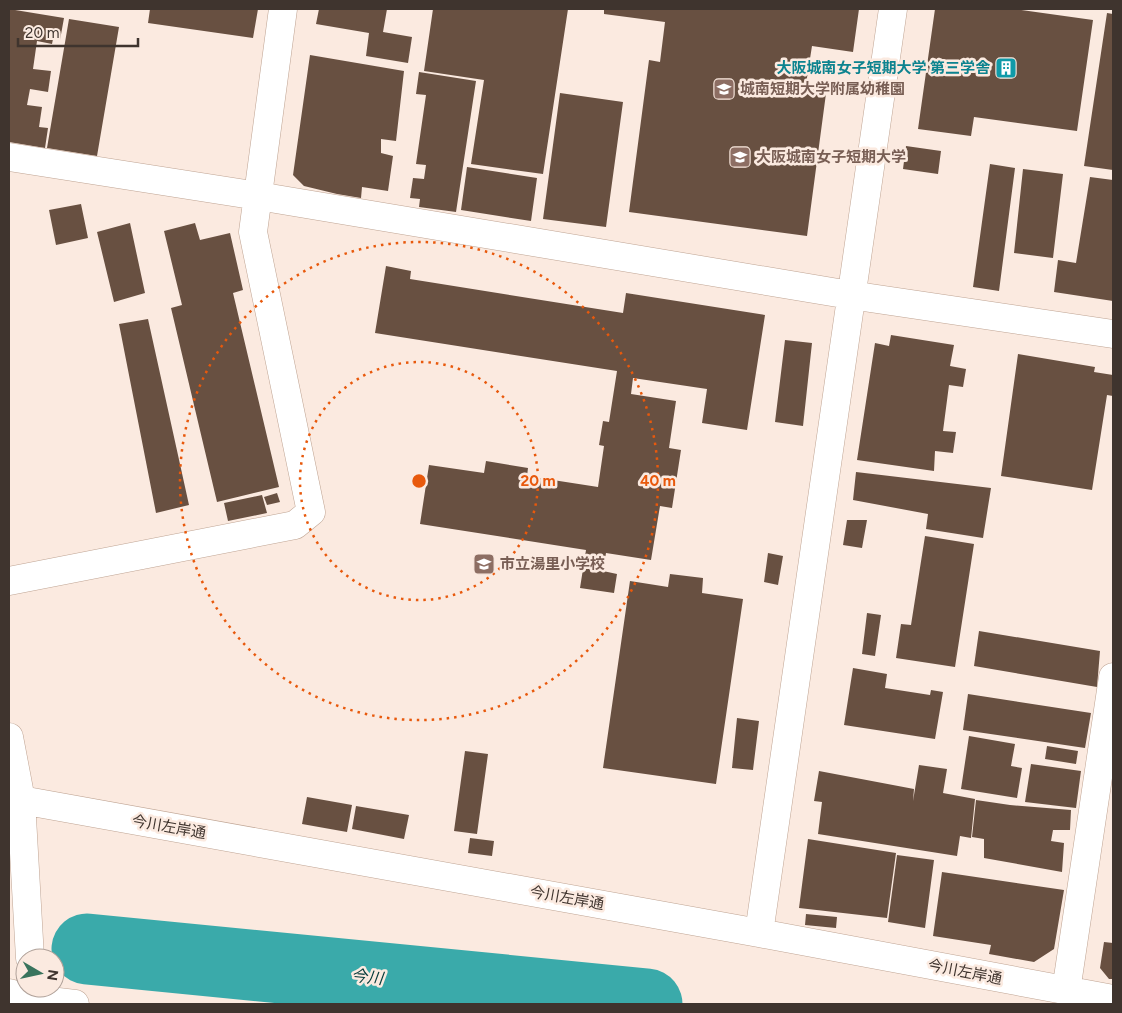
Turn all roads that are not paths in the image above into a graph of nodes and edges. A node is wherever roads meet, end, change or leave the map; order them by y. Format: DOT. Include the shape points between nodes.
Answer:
graph roads {
  1 [pos="283,9"];
  2 [pos="893,9"];
  3 [pos="9,157"];
  4 [pos="258,196"];
  5 [pos="850,295"];
  6 [pos="1113,334"];
  7 [pos="9,581"];
  8 [pos="1113,677"];
  9 [pos="9,737"];
  10 [pos="20,800"];
  11 [pos="758,932"];
  12 [pos="29,948"];
  13 [pos="1066,991"];
  14 [pos="38,998"];
  15 [pos="1113,1000"];
  16 [pos="75,1004"];
  1 -- 4 [label="street"];
  2 -- 5 [label="street"];
  3 -- 4 [label="street"];
  4 -- 5 [label="street"];
  4 -- 7 [label="street" via="253,232 311,512 295,525"];
  5 -- 6 [label="street"];
  5 -- 11 [label="street"];
  8 -- 13 [label="street"];
  9 -- 10 [label="street"];
  10 -- 11 [label="street, 今川左岸通"];
  10 -- 12 [label="street"];
  11 -- 13 [label="street, 今川左岸通"];
  13 -- 15 [label="street, 今川左岸通"];
  14 -- 16 [label="street"];
}
